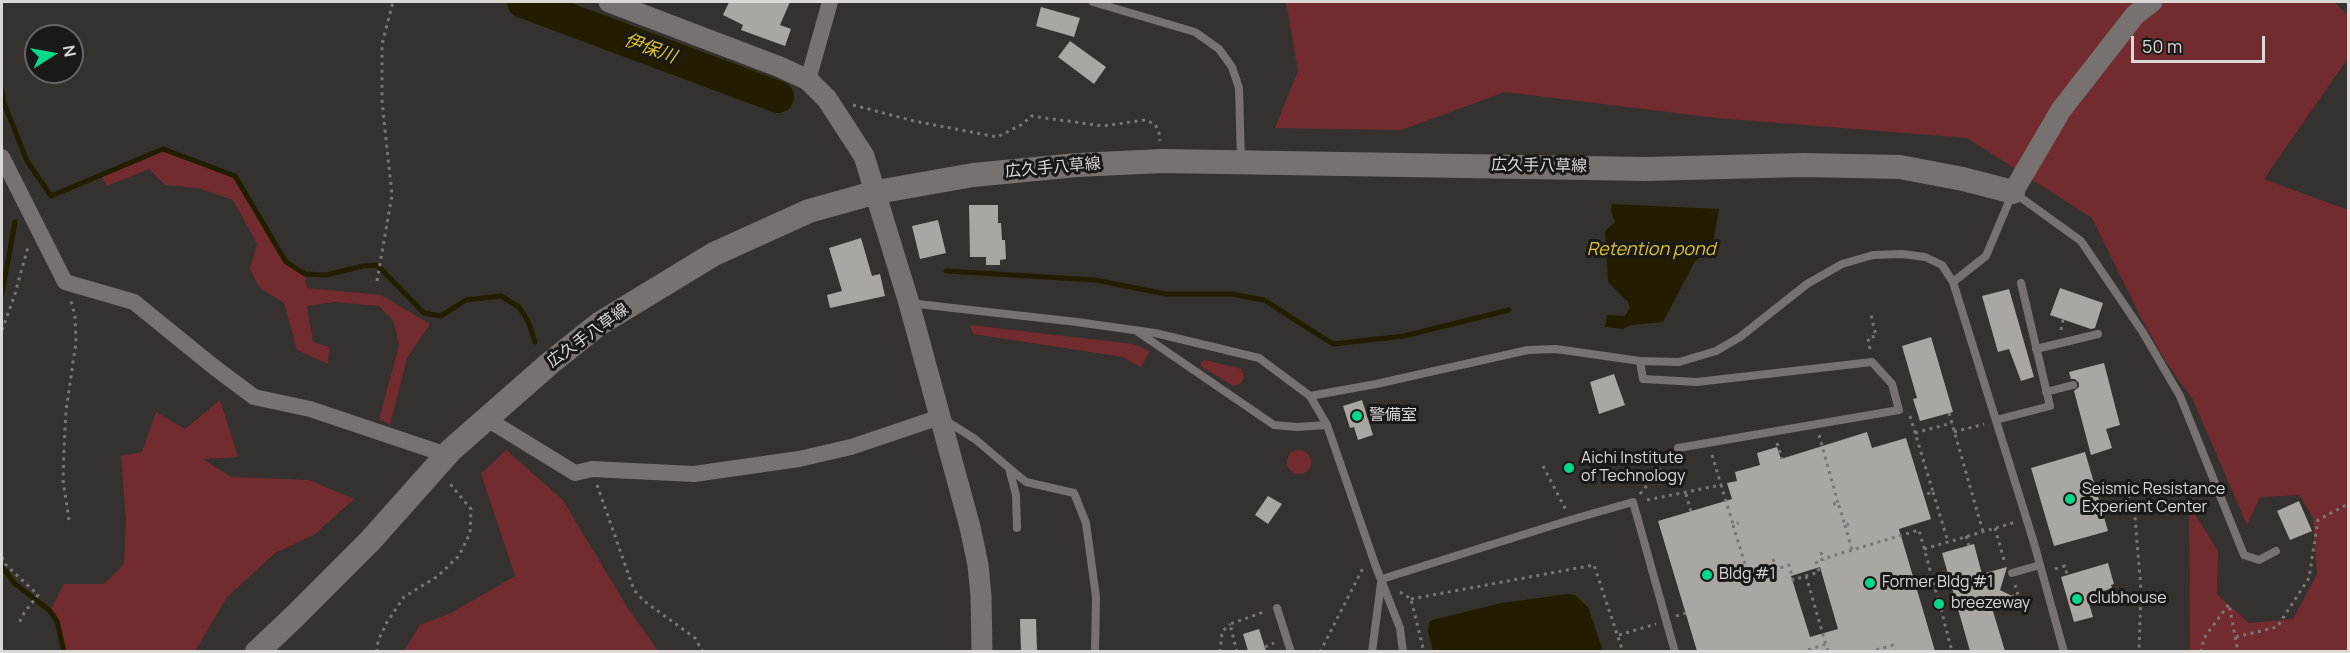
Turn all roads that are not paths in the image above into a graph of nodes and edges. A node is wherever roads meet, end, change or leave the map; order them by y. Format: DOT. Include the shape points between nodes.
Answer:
graph roads {
  1 [pos="609,2"];
  2 [pos="830,2"];
  3 [pos="1094,2"];
  4 [pos="2152,2"];
  5 [pos="808,80"];
  6 [pos="2,157"];
  7 [pos="1241,162"];
  8 [pos="877,192"];
  9 [pos="2013,192"];
  10 [pos="1953,282"];
  11 [pos="2021,283"];
  12 [pos="909,303"];
  13 [pos="1134,330"];
  14 [pos="2098,334"];
  15 [pos="2036,349"];
  16 [pos="1640,361"];
  17 [pos="2073,385"];
  18 [pos="2046,392"];
  19 [pos="1310,396"];
  20 [pos="940,417"];
  21 [pos="487,419"];
  22 [pos="1996,420"];
  23 [pos="1327,425"];
  24 [pos="1678,448"];
  25 [pos="1009,468"];
  26 [pos="1017,528"];
  27 [pos="2276,551"];
  28 [pos="2041,569"];
  29 [pos="2010,572"];
  30 [pos="1382,579"];
  31 [pos="1277,608"];
  32 [pos="256,651"];
  33 [pos="981,651"];
  34 [pos="1095,651"];
  35 [pos="1291,651"];
  36 [pos="1372,651"];
  37 [pos="1403,651"];
  38 [pos="1675,651"];
  39 [pos="2064,651"];
  1 -- 5 [label="street"];
  2 -- 5 [label="street"];
  3 -- 7 [label="lane" via="1195,32 1219,49 1232,67 1239,88"];
  4 -- 9 [label="street" via="2135,15 2061,110"];
  5 -- 8 [label="street" via="827,99 864,156"];
  6 -- 21 [label="street" via="65,282 134,302 254,397 310,409 444,454"];
  7 -- 8 [label="main road, 広久手八草線" via="1077,165 973,174"];
  7 -- 9 [label="main road, 広久手八草線" via="1646,169 1900,167"];
  8 -- 12 [label="street"];
  8 -- 21 [label="main road, 広久手八草線" via="809,212 714,254 599,324"];
  9 -- 10 [label="lane" via="1986,256"];
  9 -- 27 [label="lane" via="2081,241 2142,331 2180,396 2244,555 2259,560"];
  10 -- 16 [label="lane" via="1942,265 1925,257 1873,255 1842,264 1807,284 1716,351 1679,362"];
  10 -- 22 [label="lane"];
  11 -- 15 [label="lane"];
  12 -- 13 [label="lane"];
  12 -- 20 [label="street"];
  13 -- 19 [label="lane" via="1258,358"];
  13 -- 23 [label="lane" via="1274,425"];
  14 -- 15 [label="lane"];
  15 -- 18 [label="lane"];
  16 -- 19 [label="lane" via="1556,349 1528,350"];
  16 -- 24 [label="lane" via="1643,379 1697,382 1872,362 1892,384 1899,410"];
  17 -- 18 [label="lane"];
  18 -- 22 [label="lane" via="2050,406"];
  19 -- 23 [label="lane"];
  20 -- 21 [label="street" via="850,447 799,459 694,474 592,469 575,473"];
  20 -- 25 [label="lane" via="975,439"];
  20 -- 33 [label="street" via="978,565"];
  21 -- 32 [label="main road, 広久手八草線" via="433,468 370,541"];
  22 -- 28 [label="lane"];
  23 -- 30 [label="lane"];
  25 -- 26 [label="lane" via="1016,495"];
  25 -- 34 [label="lane" via="1026,482 1074,493 1086,523 1095,586"];
  28 -- 29 [label="lane"];
  28 -- 39 [label="lane"];
  30 -- 36 [label="lane"];
  30 -- 37 [label="lane" via="1400,628"];
  30 -- 38 [label="lane" via="1633,502"];
  31 -- 35 [label="lane"];
}
